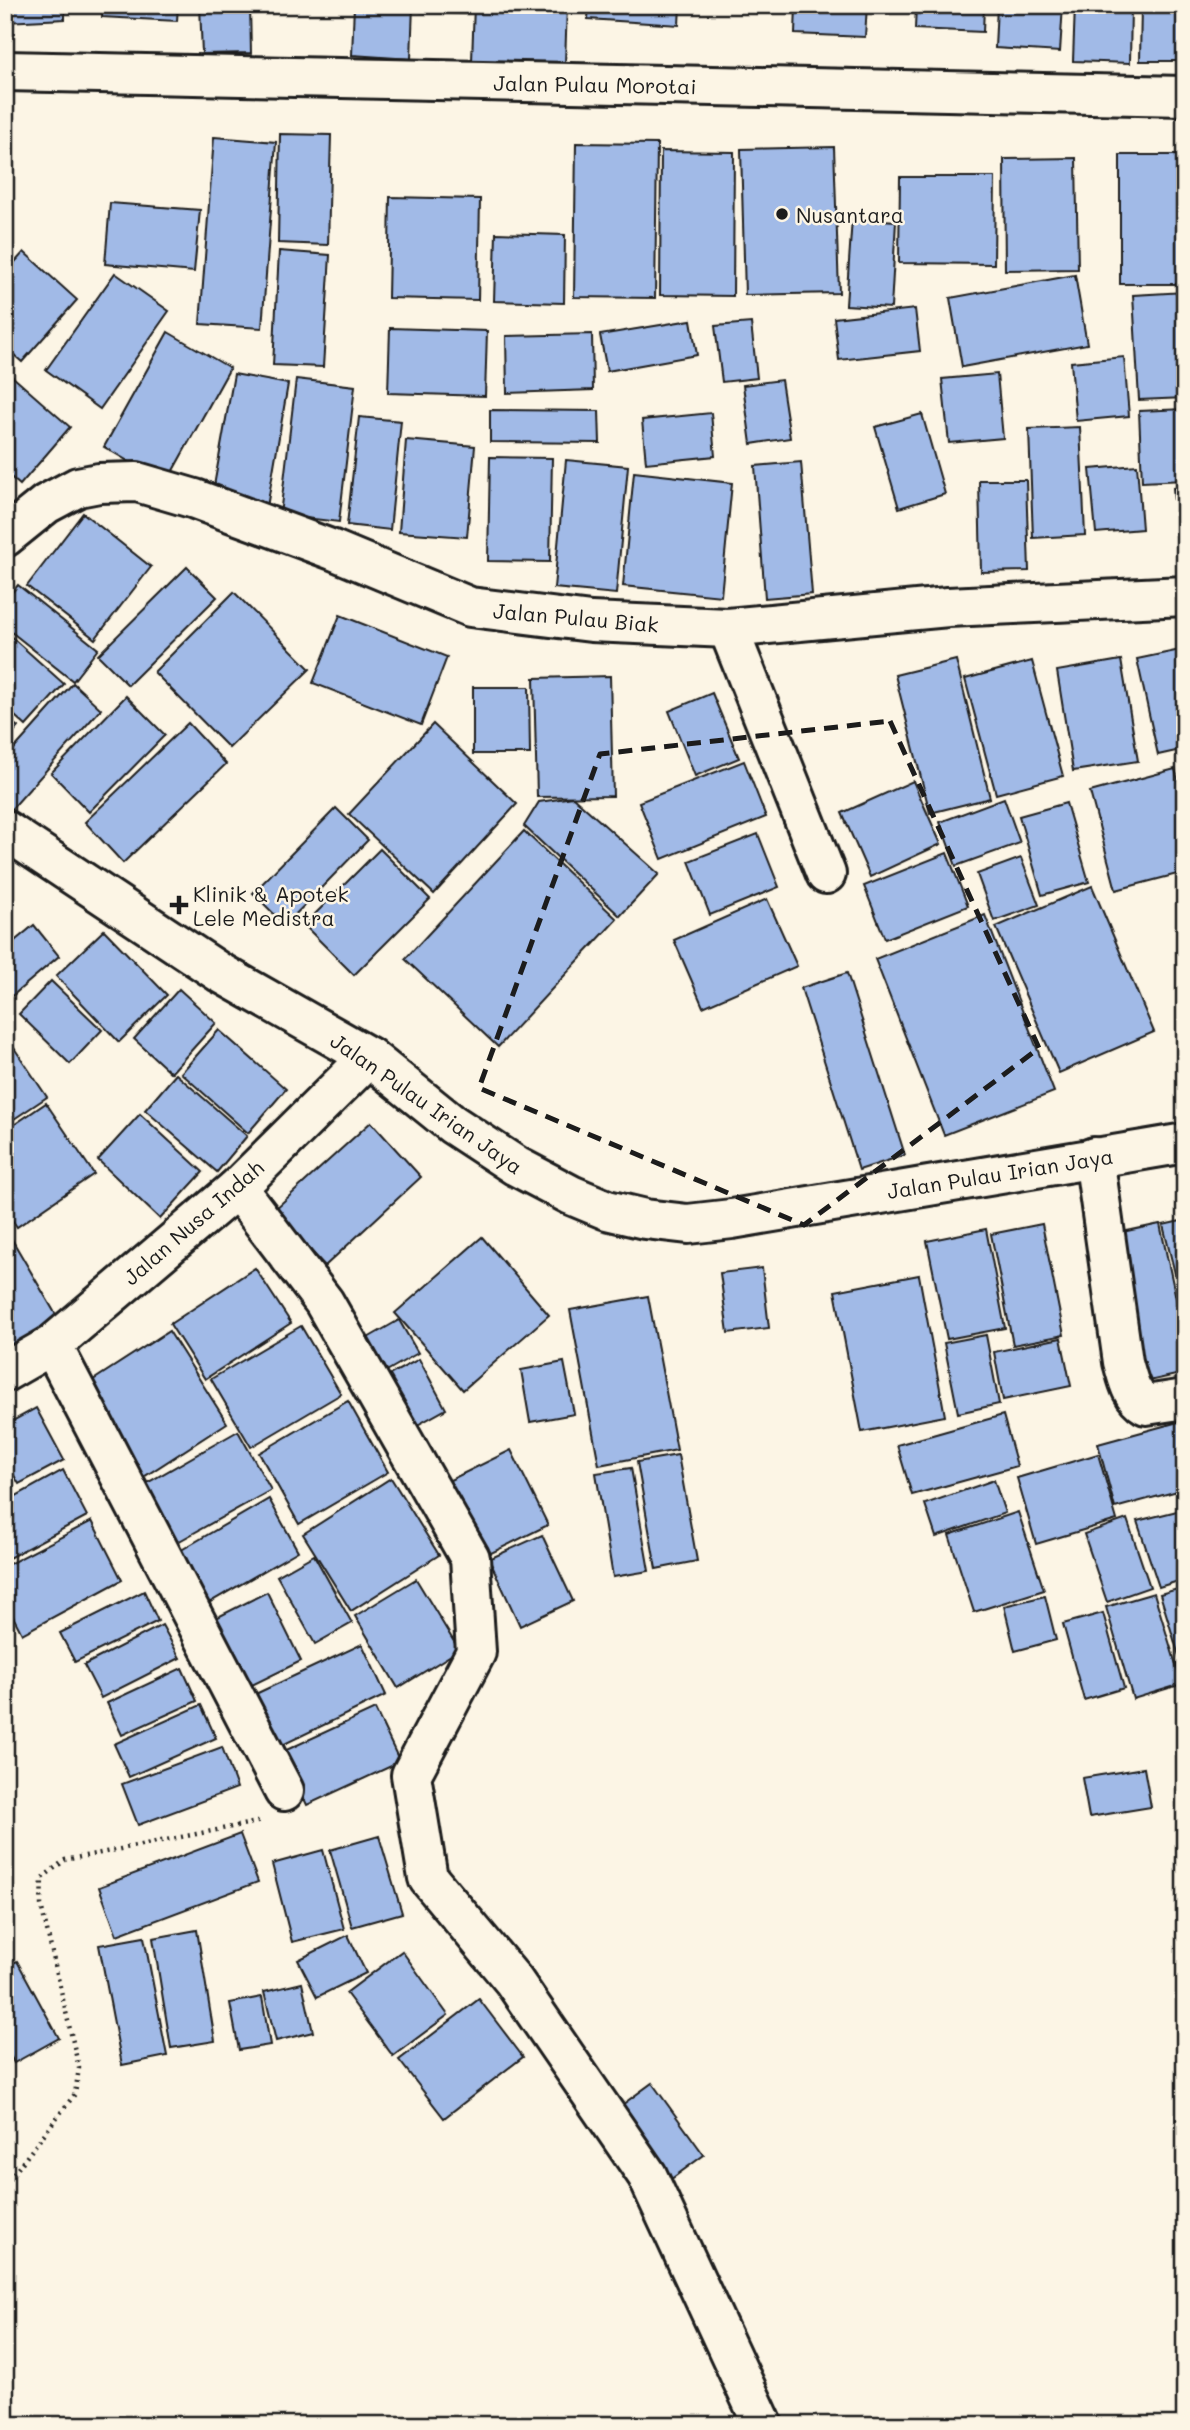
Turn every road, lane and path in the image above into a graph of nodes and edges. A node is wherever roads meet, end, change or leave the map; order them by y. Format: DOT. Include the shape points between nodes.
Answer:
graph roads {
  1 [pos="5,71"];
  2 [pos="1185,96"];
  3 [pos="5,537"];
  4 [pos="1185,596"];
  5 [pos="728,628"];
  6 [pos="5,830"];
  7 [pos="826,873"];
  8 [pos="369,1057"];
  9 [pos="1185,1143"];
  10 [pos="1094,1157"];
  11 [pos="237,1188"];
  12 [pos="52,1345"];
  13 [pos="5,1372"];
  14 [pos="1185,1399"];
  15 [pos="284,1791"];
  16 [pos="5,2185"];
  17 [pos="763,2425"];
  1 -- 2 [label="street, Jalan Pulau Morotai"];
  3 -- 5 [label="street, Jalan Pulau Biak" via="46,504 78,487 136,482 333,550 470,607 591,622"];
  4 -- 5 [label="street, Jalan Pulau Biak" via="948,607"];
  5 -- 7 [label="street"];
  6 -- 8 [label="street, Jalan Pulau Irian Jaya" via="219,972"];
  8 -- 10 [label="street, Jalan Pulau Irian Jaya" via="452,1124 516,1166 607,1210 645,1219 688,1224 732,1219"];
  8 -- 11 [label="street, Jalan Nusa Indah"];
  9 -- 10 [label="street, Jalan Pulau Irian Jaya"];
  10 -- 14 [label="street" via="1123,1362 1132,1391 1146,1405"];
  11 -- 12 [label="street, Jalan Nusa Indah"];
  11 -- 17 [label="street" via="324,1301 470,1558 476,1652 411,1775 428,1878 513,1980 647,2175"];
  12 -- 13 [label="street, Jalan Nusa Indah"];
  12 -- 15 [label="street"];
  15 -- 16 [label="path" via="279,1817 65,1860 42,1878 41,1905 79,2068 75,2094"];
}
